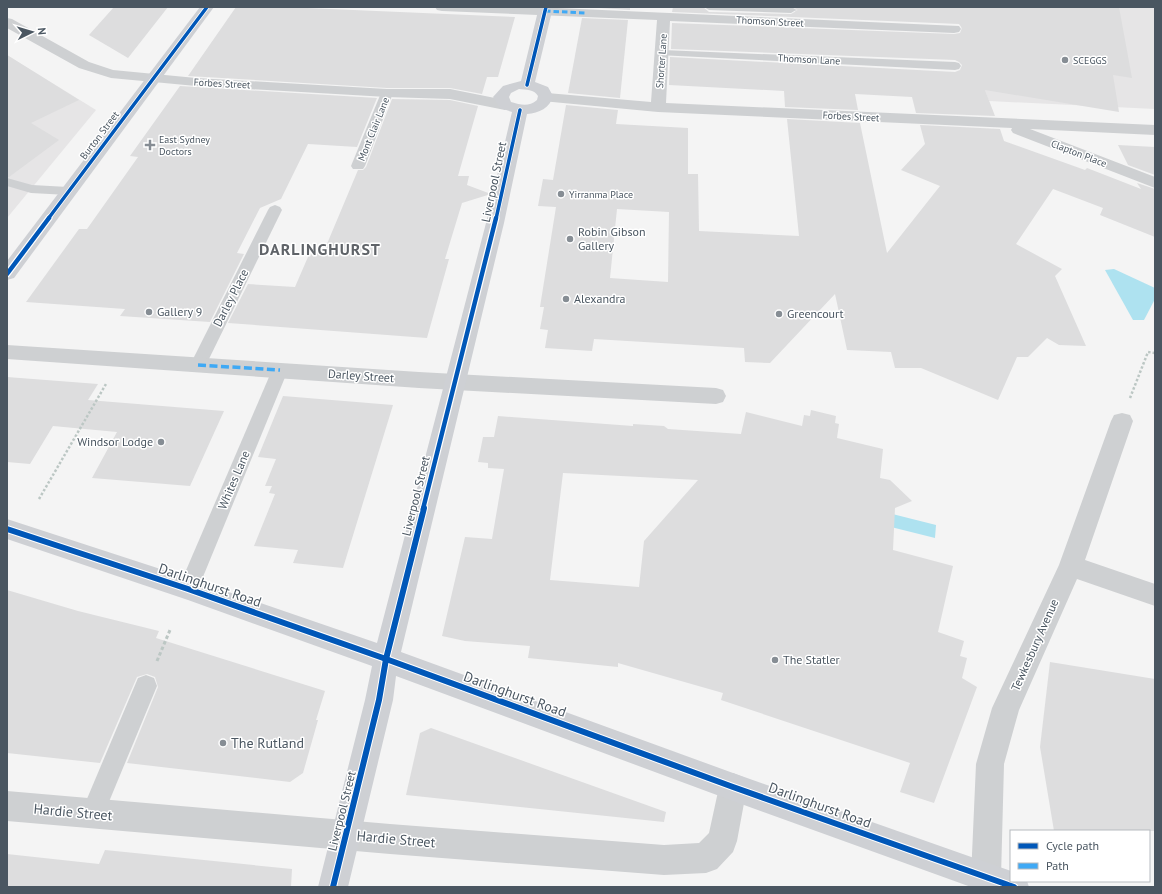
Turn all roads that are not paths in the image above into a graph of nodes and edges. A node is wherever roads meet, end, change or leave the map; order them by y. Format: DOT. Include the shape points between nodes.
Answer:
graph roads {
  1 [pos="207,7"];
  2 [pos="442,7"];
  3 [pos="709,7"];
  4 [pos="546,9"];
  5 [pos="791,10"];
  6 [pos="664,16"];
  7 [pos="7,22"];
  8 [pos="954,29"];
  9 [pos="662,53"];
  10 [pos="955,66"];
  11 [pos="153,78"];
  12 [pos="520,86"];
  13 [pos="387,93"];
  14 [pos="450,94"];
  15 [pos="546,98"];
  16 [pos="658,107"];
  17 [pos="513,108"];
  18 [pos="1003,123"];
  19 [pos="1155,130"];
  20 [pos="358,166"];
  21 [pos="7,182"];
  22 [pos="1155,183"];
  23 [pos="68,191"];
  24 [pos="275,210"];
  25 [pos="7,274"];
  26 [pos="7,352"];
  27 [pos="198,365"];
  28 [pos="280,370"];
  29 [pos="455,382"];
  30 [pos="716,396"];
  31 [pos="1122,421"];
  32 [pos="7,529"];
  33 [pos="1070,566"];
  34 [pos="188,589"];
  35 [pos="1155,595"];
  36 [pos="386,659"];
  37 [pos="146,686"];
  38 [pos="733,787"];
  39 [pos="7,806"];
  40 [pos="93,813"];
  41 [pos="346,835"];
  42 [pos="986,877"];
  43 [pos="333,887"];
  44 [pos="1014,887"];
  1 -- 11 [label="street, Burton Street"];
  2 -- 4 [label="street"];
  3 -- 5 [label="lane"];
  4 -- 6 [label="street, Thomson Street"];
  4 -- 12 [label="street"];
  6 -- 8 [label="street, Thomson Street"];
  6 -- 9 [label="street, Shorter Lane"];
  7 -- 11 [label="street, Forbes Street" via="62,54 96,70"];
  9 -- 10 [label="lane, Thomson Lane"];
  9 -- 16 [label="street, Shorter Lane"];
  11 -- 13 [label="street, Forbes Street"];
  11 -- 23 [label="street, Burton Street"];
  12 -- 14 [label="street, Forbes Street"];
  12 -- 15 [label="street" via="542,89 546,93"];
  12 -- 17 [label="street, Liverpool Street" via="507,89 501,97"];
  13 -- 14 [label="street, Forbes Street"];
  13 -- 20 [label="lane, Mont Clair Lane"];
  14 -- 17 [label="street, Forbes Street"];
  15 -- 16 [label="street, Forbes Street"];
  15 -- 17 [label="street" via="538,107"];
  16 -- 18 [label="street, Forbes Street"];
  17 -- 29 [label="street, Liverpool Street" via="495,223"];
  18 -- 19 [label="street, Forbes Street"];
  18 -- 22 [label="street, Clapton Place"];
  21 -- 23 [label="lane" via="31,188"];
  23 -- 25 [label="street, Burton Street"];
  24 -- 27 [label="lane, Darley Place"];
  26 -- 27 [label="street, Darley Street"];
  27 -- 28 [label="street, Darley Street"];
  28 -- 29 [label="street, Darley Street"];
  28 -- 34 [label="lane, Whites Lane"];
  29 -- 30 [label="street, Darley Street"];
  29 -- 36 [label="street, Liverpool Street"];
  31 -- 33 [label="street, Tewkesbury Avenue"];
  32 -- 34 [label="street, Darlinghurst Road"];
  33 -- 35 [label="street"];
  33 -- 42 [label="street, Tewkesbury Avenue" via="1006,708 990,764"];
  34 -- 36 [label="street, Darlinghurst Road"];
  36 -- 38 [label="street, Darlinghurst Road"];
  36 -- 41 [label="street, Liverpool Street" via="379,700"];
  37 -- 40 [label="lane"];
  38 -- 41 [label="street, Hardie Street" via="722,841 706,858 664,860"];
  38 -- 42 [label="street, Darlinghurst Road"];
  39 -- 40 [label="street, Hardie Street"];
  40 -- 41 [label="street, Hardie Street"];
  41 -- 43 [label="street, Liverpool Street"];
  42 -- 44 [label="street, Darlinghurst Road"];
}
